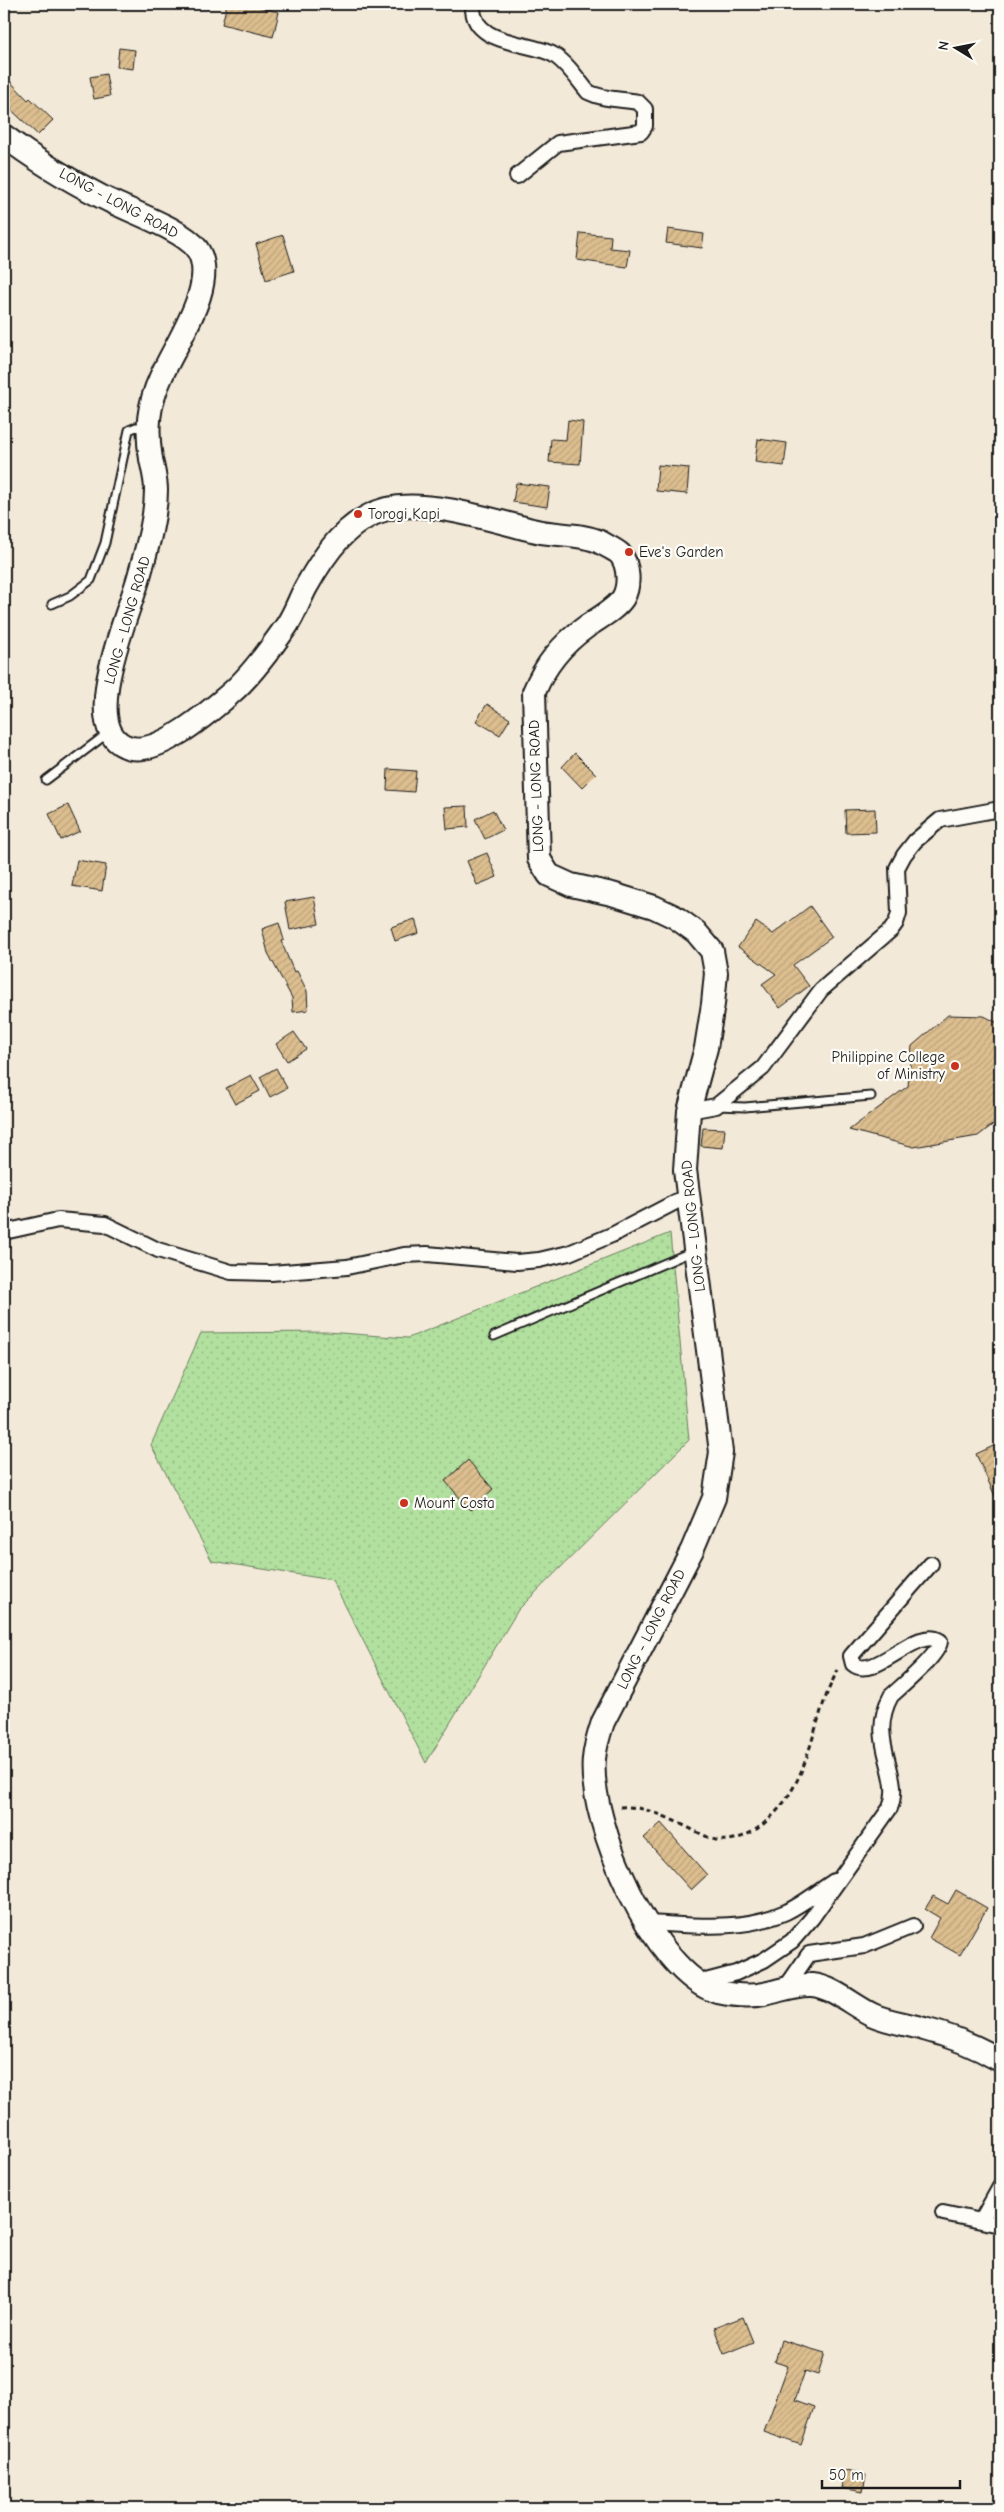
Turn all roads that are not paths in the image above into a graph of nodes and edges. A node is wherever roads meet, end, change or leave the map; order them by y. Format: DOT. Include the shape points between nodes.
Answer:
graph roads {
  1 [pos="473,4"];
  2 [pos="4,136"];
  3 [pos="518,176"];
  4 [pos="147,430"];
  5 [pos="52,604"];
  6 [pos="110,732"];
  7 [pos="46,780"];
  8 [pos="1000,809"];
  9 [pos="871,1096"];
  10 [pos="716,1106"];
  11 [pos="689,1111"];
  12 [pos="687,1196"];
  13 [pos="4,1232"];
  14 [pos="694,1251"];
  15 [pos="494,1336"];
  16 [pos="931,1564"];
  17 [pos="842,1875"];
  18 [pos="646,1923"];
  19 [pos="913,1926"];
  20 [pos="698,1983"];
  21 [pos="786,1987"];
  22 [pos="1000,2060"];
  23 [pos="1000,2187"];
  24 [pos="943,2213"];
  25 [pos="981,2220"];
  26 [pos="1000,2225"];
  1 -- 3 [label="street" via="472,14 484,29 511,44 552,54 594,95 638,102 645,109 645,126 641,132 558,143"];
  2 -- 4 [label="main road, LONG - LONG ROAD" via="100,196 183,236 196,246 205,276 200,296 153,393"];
  4 -- 5 [label="lane" via="129,430 105,543 91,580 70,596"];
  4 -- 6 [label="main road, LONG - LONG ROAD" via="155,497 150,534 106,692"];
  6 -- 7 [label="lane"];
  6 -- 11 [label="main road, LONG - LONG ROAD" via="125,746 146,750 164,742 233,691 288,625 330,547 348,528 385,509 400,506 449,511 543,533 596,540 620,554 628,576 623,598 559,651 544,669 534,692 539,859 549,875 571,885 619,896 675,917 696,932 712,951 716,973 713,1004 706,1048"];
  8 -- 10 [label="street" via="940,820 915,841 897,868 899,914 896,923 821,990 763,1068"];
  9 -- 10 [label="lane" via="745,1107"];
  10 -- 11 [label="street"];
  11 -- 12 [label="main road, LONG - LONG ROAD" via="685,1170"];
  12 -- 13 [label="street" via="569,1253 517,1262 427,1254 404,1255 347,1267 271,1273 231,1272 158,1250 105,1224 58,1220"];
  12 -- 14 [label="main road, LONG - LONG ROAD"];
  14 -- 15 [label="lane"];
  14 -- 18 [label="main road, LONG - LONG ROAD" via="720,1445 714,1498 692,1550 603,1722 594,1760 599,1809 630,1894"];
  16 -- 17 [label="street" via="851,1656 853,1664 863,1668 925,1638 940,1641 932,1656 886,1704 882,1745 894,1798 885,1817"];
  17 -- 18 [label="street" via="801,1904 768,1919 721,1927"];
  17 -- 20 [label="street" via="792,1941 764,1960"];
  18 -- 20 [label="main road, LONG - LONG ROAD" via="673,1960"];
  19 -- 21 [label="street" via="864,1946 809,1954"];
  20 -- 21 [label="main road, LONG - LONG ROAD" via="718,1992 738,1995 763,1994"];
  21 -- 22 [label="main road, LONG - LONG ROAD" via="813,1985 839,1995 873,2015 947,2035 977,2046"];
  23 -- 25 [label="street"];
  24 -- 25 [label="street"];
  25 -- 26 [label="street"];
}
